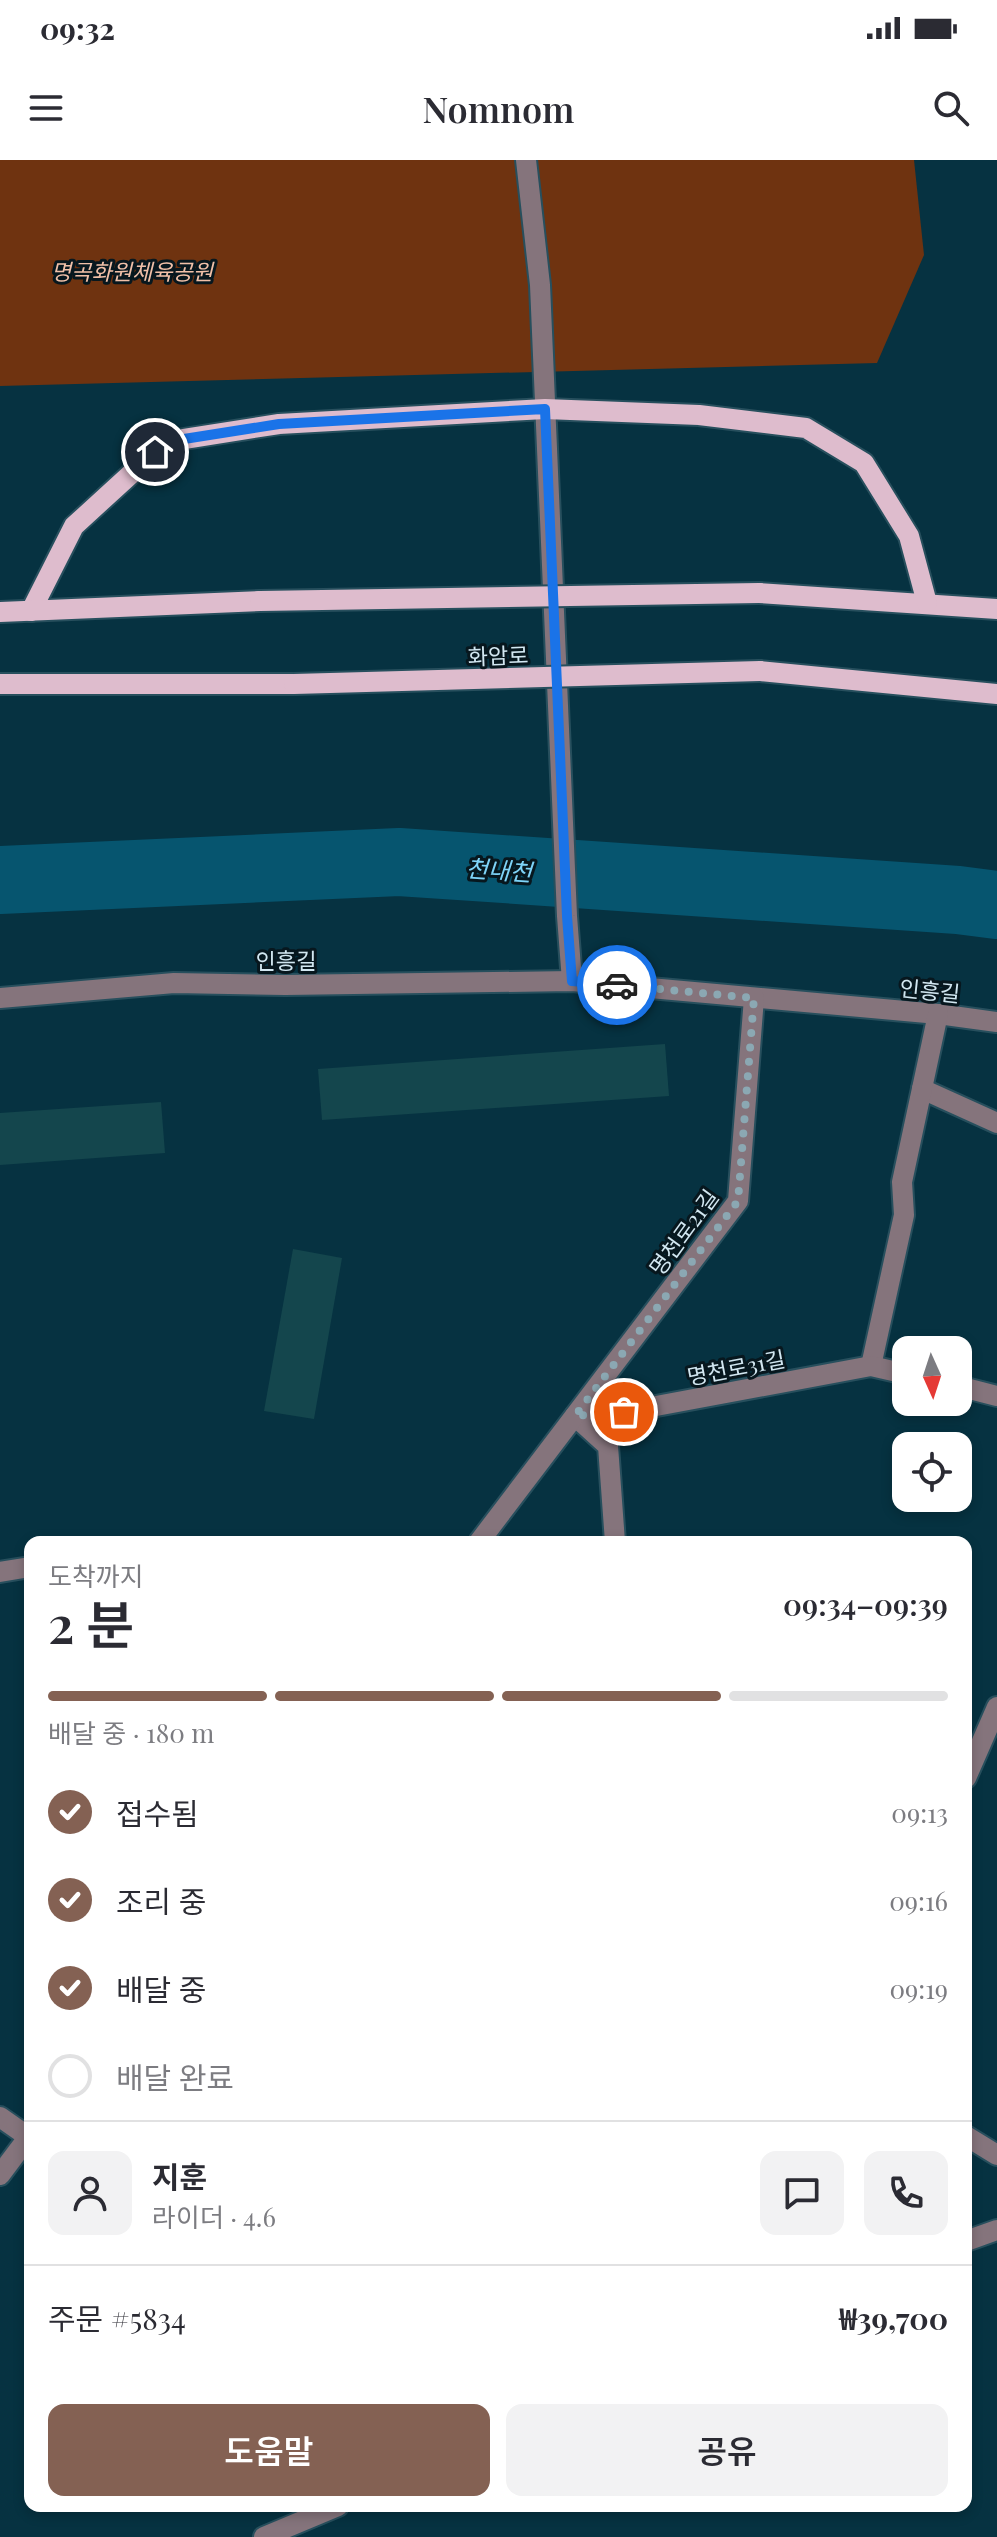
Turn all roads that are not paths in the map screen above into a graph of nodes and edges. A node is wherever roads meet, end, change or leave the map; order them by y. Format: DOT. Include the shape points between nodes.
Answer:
graph roads {
  1 [pos="526,160"];
  2 [pos="545,409"];
  3 [pos="927,603"];
  4 [pos="997,609"];
  5 [pos="31,611"];
  6 [pos="0,612"];
  7 [pos="0,684"];
  8 [pos="997,694"];
  9 [pos="572,981"];
  10 [pos="0,998"];
  11 [pos="754,998"];
  12 [pos="938,1014"];
  13 [pos="997,1022"];
  14 [pos="922,1089"];
  15 [pos="997,1123"];
  16 [pos="871,1366"];
  17 [pos="892,1371"];
  18 [pos="972,1390"];
  19 [pos="997,1396"];
  20 [pos="575,1416"];
  21 [pos="484,1536"];
  22 [pos="615,1536"];
  23 [pos="24,1568"];
  24 [pos="0,1572"];
  25 [pos="997,1708"];
  26 [pos="972,1764"];
  27 [pos="0,2117"];
  28 [pos="24,2134"];
  29 [pos="972,2140"];
  30 [pos="24,2144"];
  31 [pos="997,2155"];
  32 [pos="0,2175"];
  33 [pos="997,2230"];
  34 [pos="972,2239"];
  35 [pos="324,2512"];
  36 [pos="264,2537"];
  1 -- 2 [label="street" via="540,285"];
  2 -- 3 [label="main road" via="699,415 806,428 864,463 909,536"];
  2 -- 5 [label="main road" via="279,424 184,439 155,452 74,526"];
  2 -- 9 [label="street"];
  3 -- 4 [label="main road"];
  3 -- 5 [label="main road, bridge" via="759,593 260,601"];
  5 -- 6 [label="main road"];
  7 -- 8 [label="main road, 화암로, bridge" via="294,684 760,671"];
  9 -- 10 [label="street, 인흥길" via="174,983"];
  9 -- 11 [label="street, 인흥길"];
  11 -- 12 [label="street, 인흥길"];
  11 -- 20 [label="street, 명천로21길" via="738,1201"];
  12 -- 13 [label="street, 인흥길"];
  12 -- 14 [label="street"];
  14 -- 15 [label="street"];
  14 -- 16 [label="street" via="902,1182 904,1215"];
  16 -- 17 [label="street, 명천로31길"];
  16 -- 20 [label="street, 명천로31길" via="624,1412"];
  18 -- 19 [label="street"];
  20 -- 21 [label="street, 명천로21길"];
  20 -- 22 [label="street" via="608,1446"];
  23 -- 24 [label="street"];
  25 -- 26 [label="street"];
  27 -- 28 [label="street"];
  29 -- 31 [label="street"];
  30 -- 32 [label="street"];
  33 -- 34 [label="street"];
  35 -- 36 [label="street"];
}
